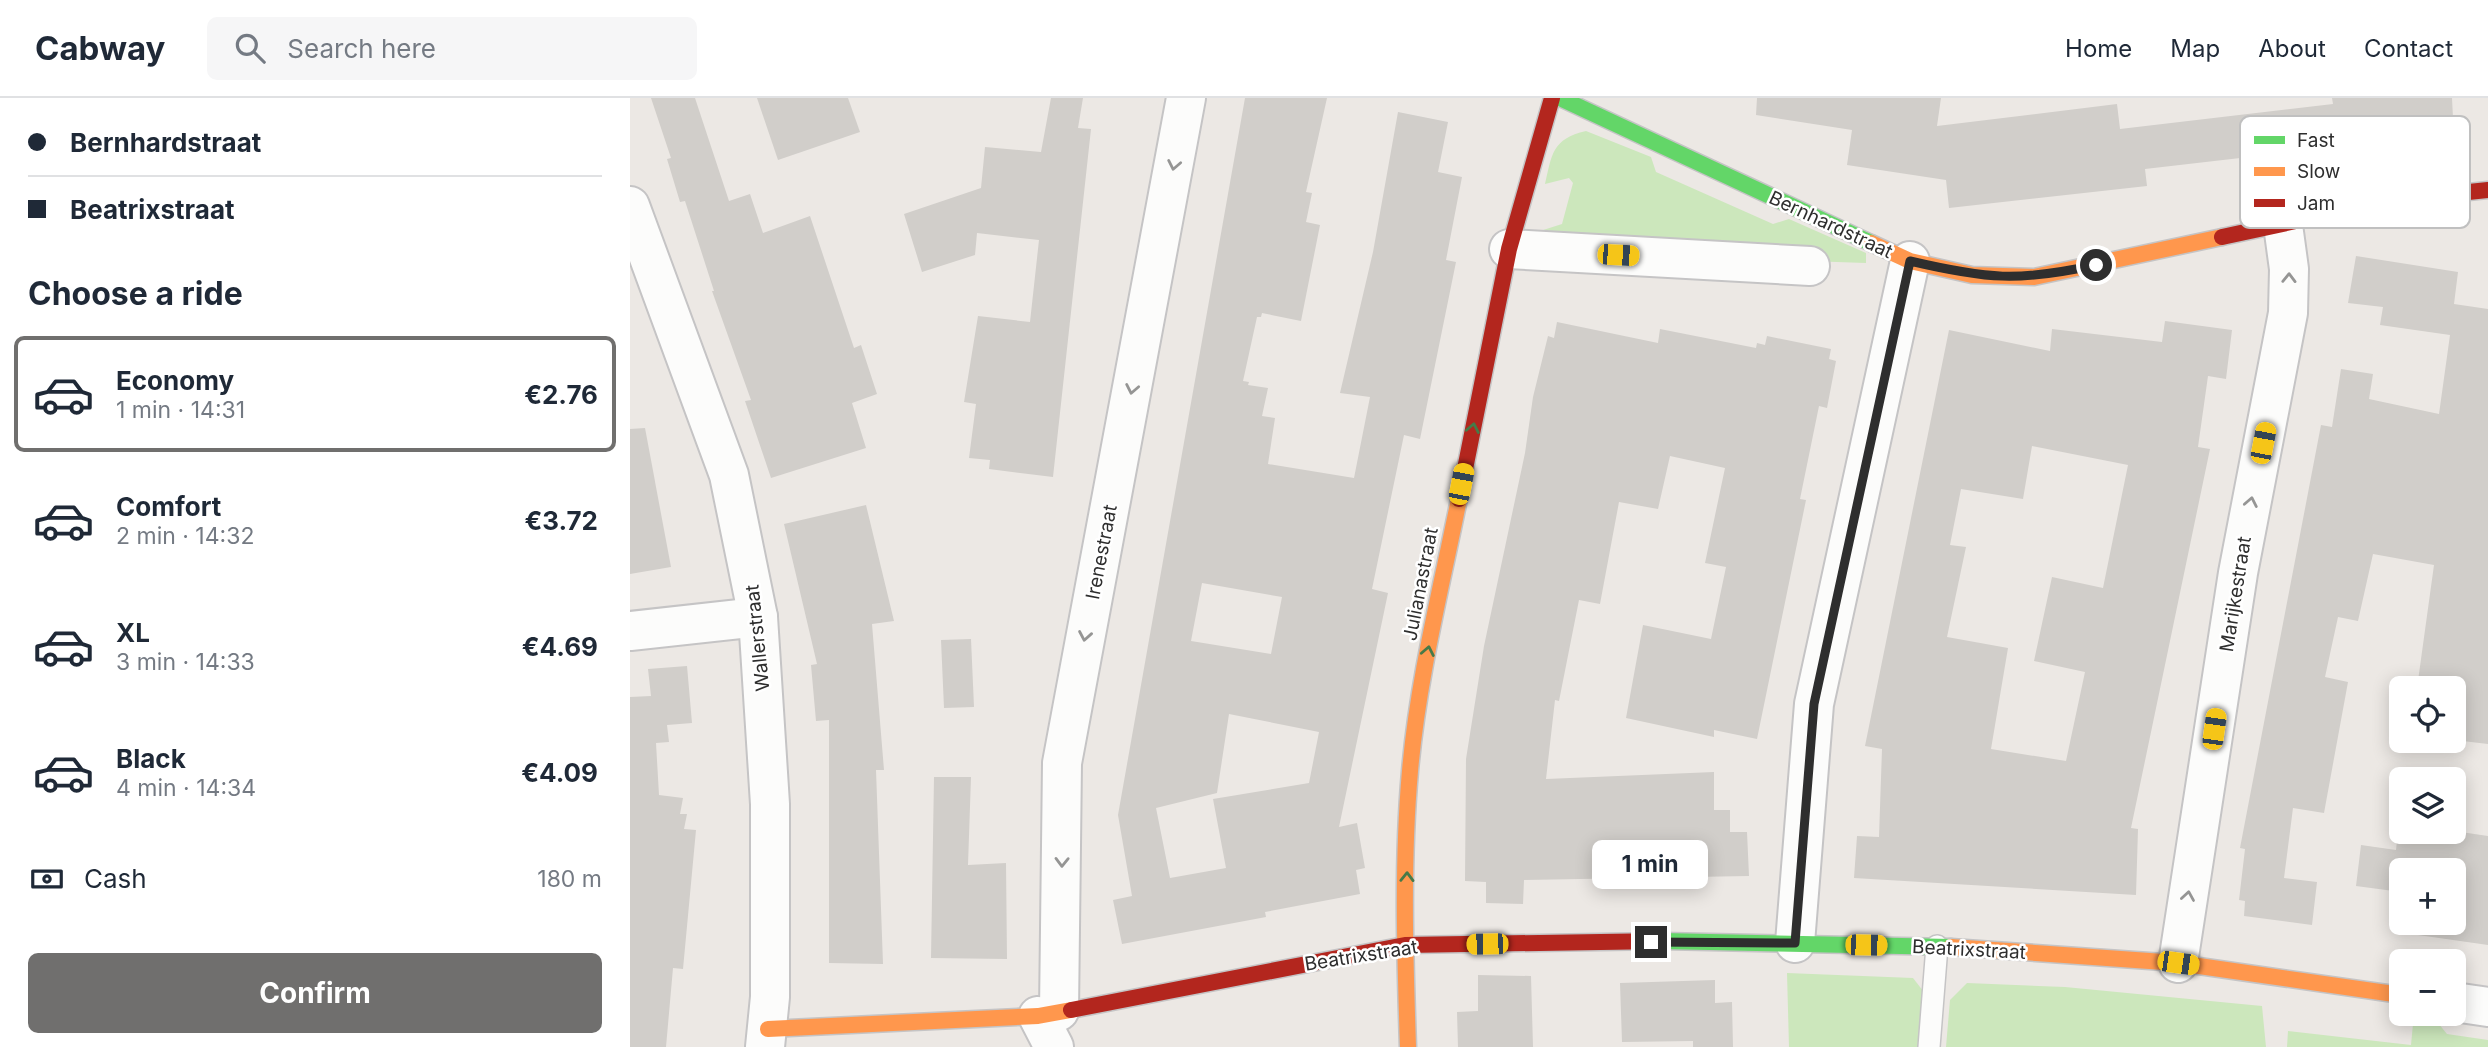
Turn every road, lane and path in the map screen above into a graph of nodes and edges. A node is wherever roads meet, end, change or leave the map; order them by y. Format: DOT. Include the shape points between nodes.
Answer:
graph roads {
  1 [pos="1186,98"];
  2 [pos="1552,98"];
  3 [pos="1560,98"];
  4 [pos="2488,190"];
  5 [pos="2470,192"];
  6 [pos="630,206"];
  7 [pos="2268,228"];
  8 [pos="2283,228"];
  9 [pos="1508,248"];
  10 [pos="1910,261"];
  11 [pos="1810,266"];
  12 [pos="758,617"];
  13 [pos="630,631"];
  14 [pos="1795,943"];
  15 [pos="1405,945"];
  16 [pos="1937,946"];
  17 [pos="2178,963"];
  18 [pos="2389,993"];
  19 [pos="2466,1004"];
  20 [pos="2488,1007"];
  21 [pos="1050,1025"];
  22 [pos="766,1038"];
  23 [pos="1408,1047"];
  24 [pos="1929,1047"];
  1 -- 21 [label="street, Irenestraat, one-way" via="1062,763"];
  2 -- 9 [label="street, Julianastraat"];
  3 -- 10 [label="street, Bernhardstraat"];
  4 -- 5 [label="street, Bernhardstraat"];
  6 -- 12 [label="street, Wallerstraat" via="729,475"];
  7 -- 10 [label="street, Bernhardstraat" via="2034,276 1972,275"];
  17 -- 8 [label="street, Marijkestraat, one-way" via="2238,573 2288,313"];
  9 -- 11 [label="street"];
  15 -- 9 [label="street, Julianastraat, one-way" via="1410,771 1423,679"];
  10 -- 14 [label="street" via="1814,704"];
  12 -- 13 [label="street"];
  12 -- 22 [label="street, Wallerstraat" via="770,804"];
  14 -- 15 [label="street, Beatrixstraat"];
  14 -- 16 [label="street, Beatrixstraat"];
  15 -- 21 [label="street, Beatrixstraat"];
  15 -- 23 [label="street, Julianastraat"];
  16 -- 17 [label="street, Beatrixstraat"];
  16 -- 24 [label="lane"];
  17 -- 18 [label="street, Beatrixstraat"];
  19 -- 20 [label="street"];
  21 -- 22 [label="street, Beatrixstraat"];
}
